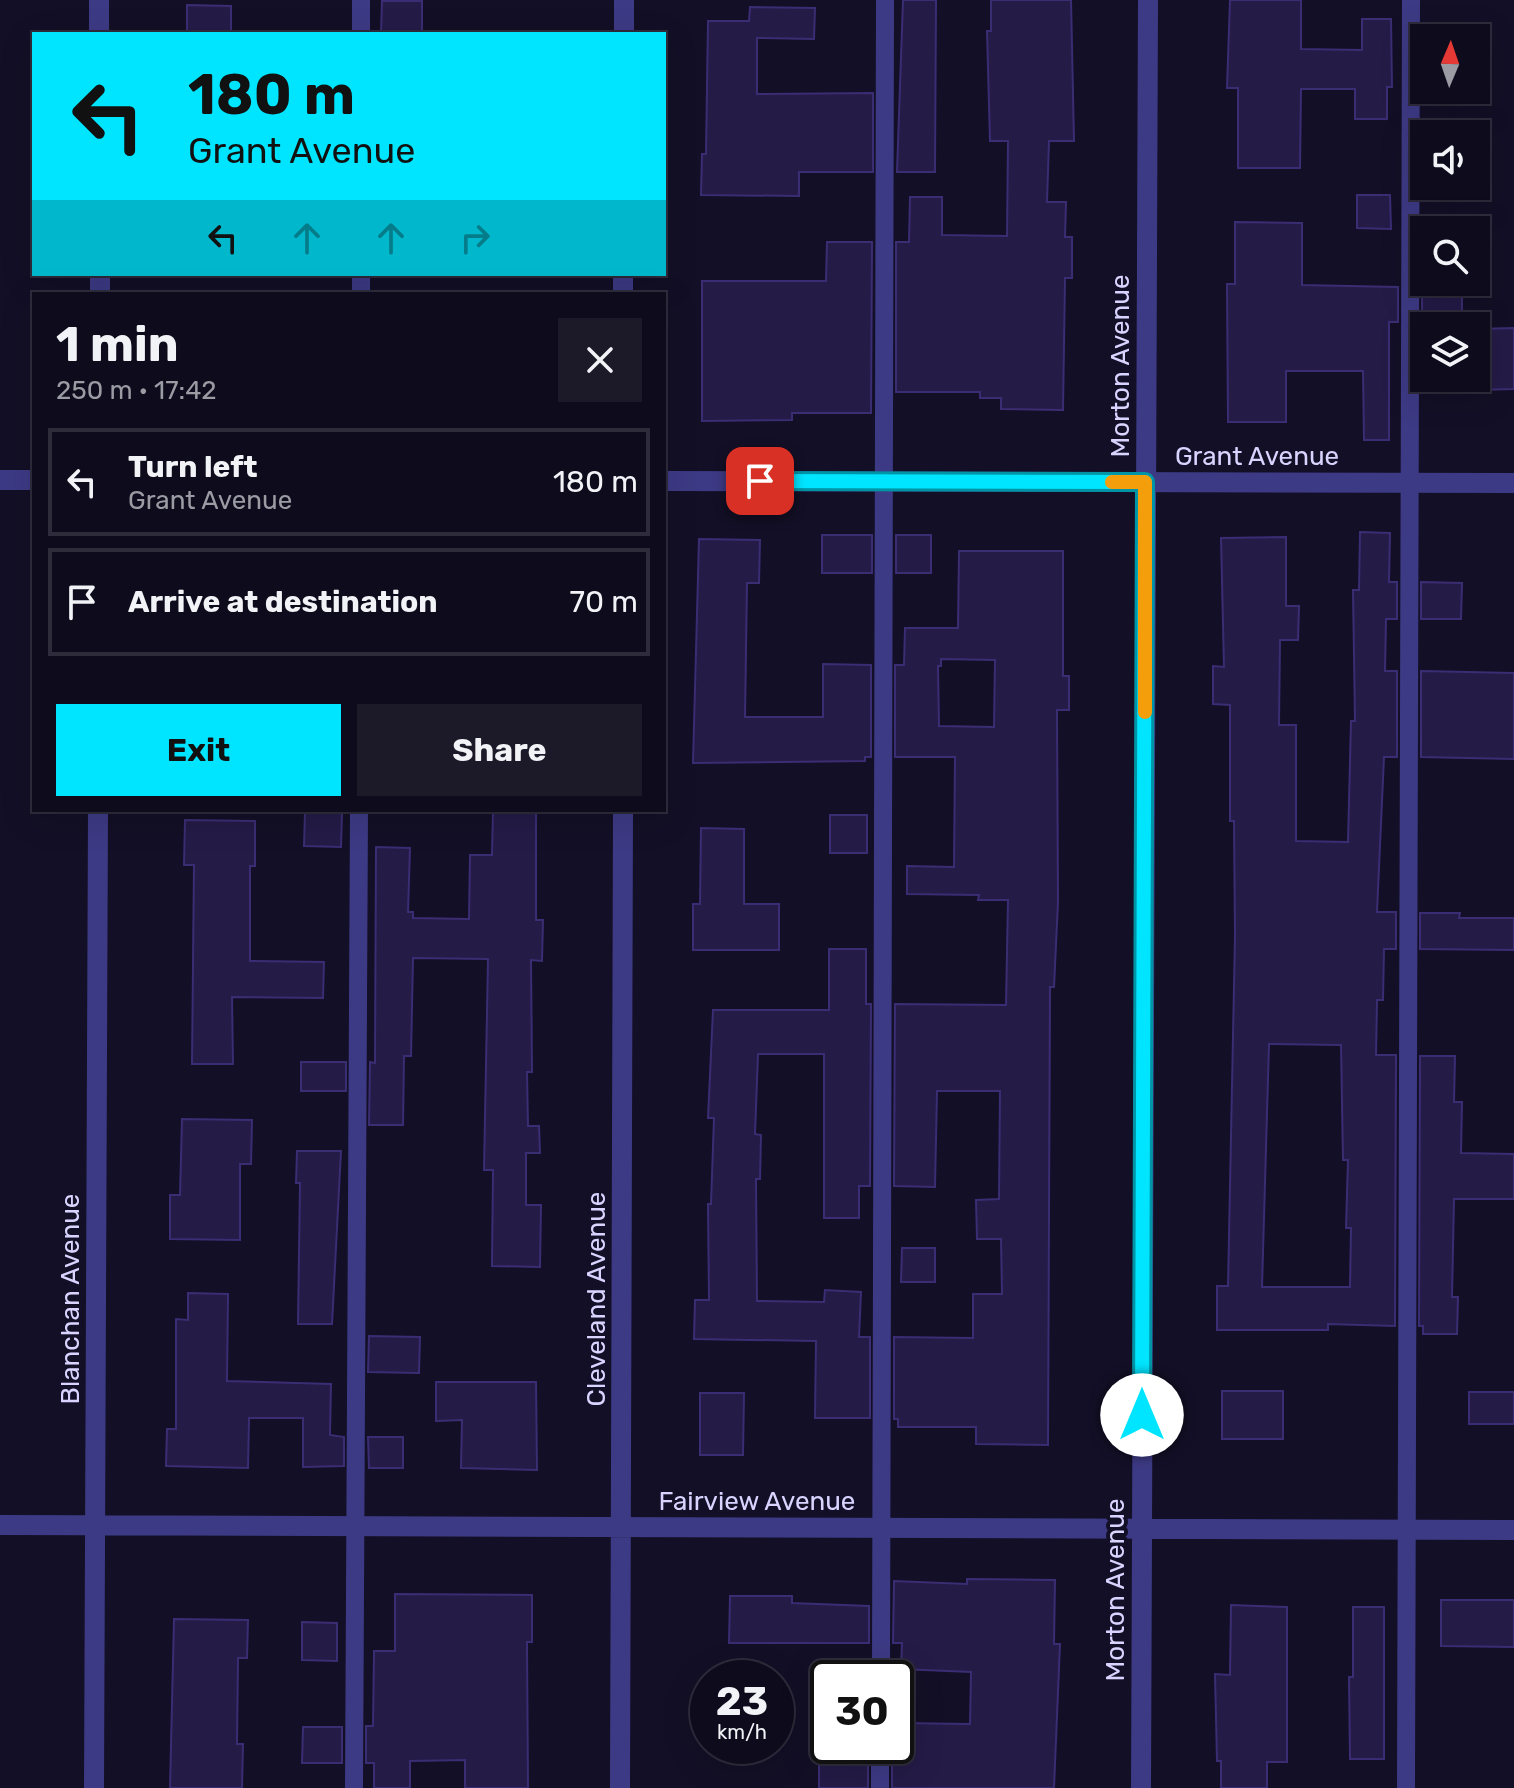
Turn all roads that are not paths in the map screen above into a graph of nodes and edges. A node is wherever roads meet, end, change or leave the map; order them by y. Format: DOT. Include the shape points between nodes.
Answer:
graph roads {
  1 [pos="99,0"];
  2 [pos="361,0"];
  3 [pos="624,0"];
  4 [pos="885,0"];
  5 [pos="1148,0"];
  6 [pos="1411,0"];
  7 [pos="99,32"];
  8 [pos="361,32"];
  9 [pos="624,32"];
  10 [pos="0,480"];
  11 [pos="32,480"];
  12 [pos="666,481"];
  13 [pos="884,482"];
  14 [pos="1145,482"];
  15 [pos="1410,482"];
  16 [pos="1514,483"];
  17 [pos="98,812"];
  18 [pos="359,812"];
  19 [pos="623,812"];
  20 [pos="0,1525"];
  21 [pos="96,1525"];
  22 [pos="355,1527"];
  23 [pos="621,1527"];
  24 [pos="881,1528"];
  25 [pos="1142,1529"];
  26 [pos="1408,1529"];
  27 [pos="1514,1530"];
  28 [pos="881,1660"];
  29 [pos="880,1764"];
  30 [pos="94,1788"];
  31 [pos="354,1788"];
  32 [pos="620,1788"];
  33 [pos="880,1788"];
  34 [pos="1141,1788"];
  35 [pos="1406,1788"];
  1 -- 7 [label="street"];
  2 -- 8 [label="lane"];
  3 -- 9 [label="street"];
  4 -- 13 [label="lane"];
  5 -- 14 [label="street, Morton Avenue"];
  6 -- 15 [label="lane"];
  10 -- 11 [label="street"];
  12 -- 13 [label="street, Grant Avenue"];
  13 -- 14 [label="street, Grant Avenue"];
  13 -- 24 [label="lane"];
  14 -- 15 [label="street, Grant Avenue"];
  14 -- 25 [label="street, Morton Avenue"];
  15 -- 16 [label="street, Grant Avenue"];
  15 -- 26 [label="lane"];
  17 -- 21 [label="street, Blanchan Avenue"];
  18 -- 22 [label="lane"];
  19 -- 23 [label="street, Cleveland Avenue"];
  20 -- 21 [label="street, Fairview Avenue"];
  21 -- 22 [label="street, Fairview Avenue"];
  21 -- 30 [label="street, Blanchan Avenue"];
  22 -- 23 [label="street, Fairview Avenue"];
  22 -- 31 [label="lane"];
  23 -- 24 [label="street, Fairview Avenue"];
  23 -- 32 [label="street, Cleveland Avenue"];
  24 -- 25 [label="street, Fairview Avenue"];
  24 -- 28 [label="lane"];
  25 -- 26 [label="street, Fairview Avenue"];
  25 -- 34 [label="street, Morton Avenue"];
  26 -- 27 [label="street, Fairview Avenue"];
  26 -- 35 [label="lane"];
  29 -- 33 [label="lane"];
}
